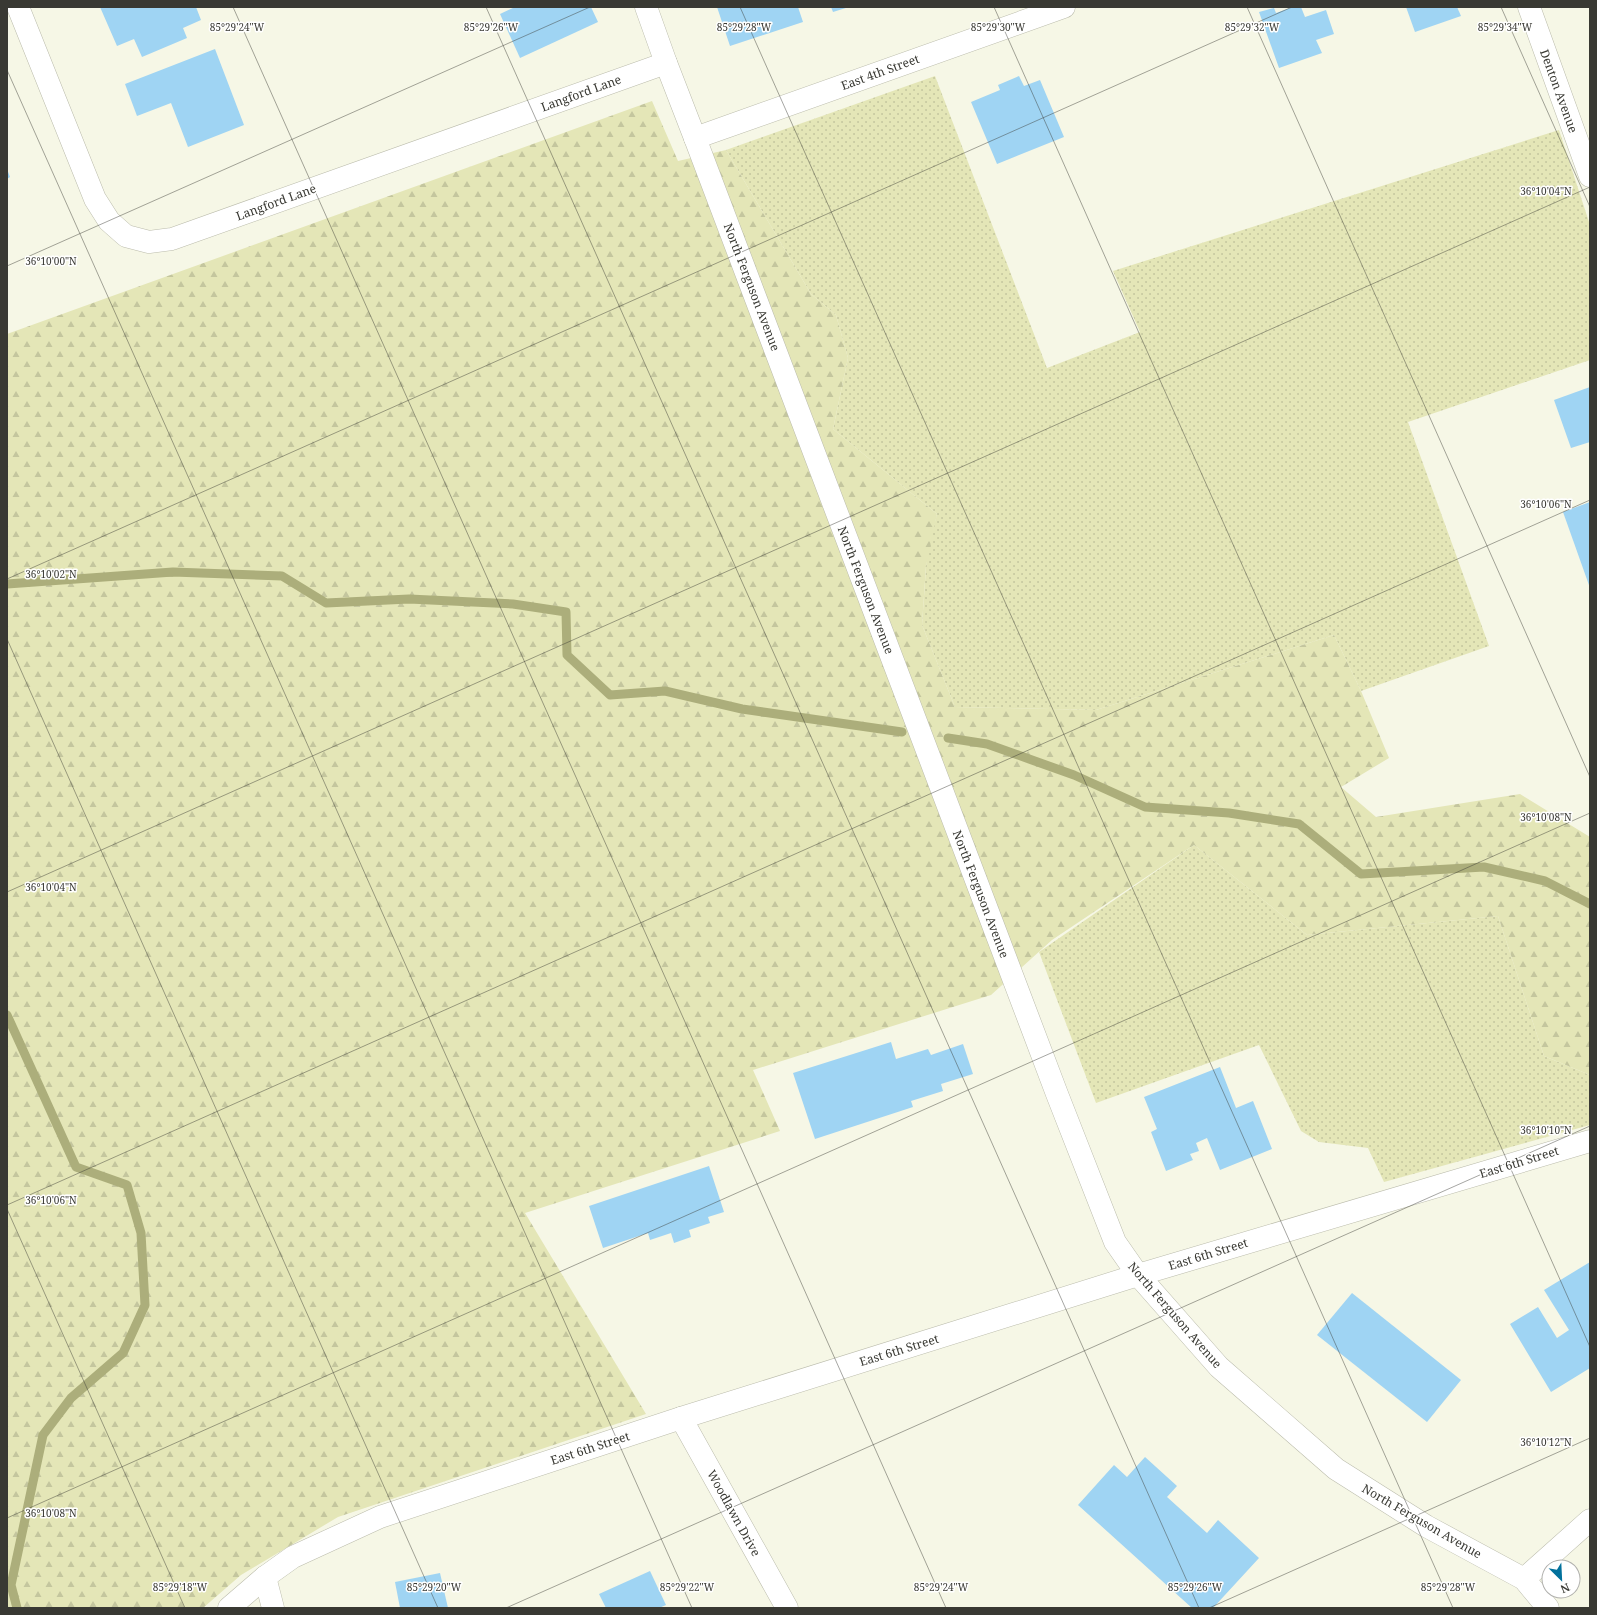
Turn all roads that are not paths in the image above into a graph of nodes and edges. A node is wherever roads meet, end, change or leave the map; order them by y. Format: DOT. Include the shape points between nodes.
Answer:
graph roads {
  1 [pos="18,7"];
  2 [pos="646,7"];
  3 [pos="1064,7"];
  4 [pos="1529,7"];
  5 [pos="666,63"];
  6 [pos="696,138"];
  7 [pos="1590,176"];
  8 [pos="1590,1141"];
  9 [pos="1138,1275"];
  10 [pos="681,1418"];
  11 [pos="1590,1520"];
  12 [pos="265,1577"];
  13 [pos="1524,1579"];
  14 [pos="229,1608"];
  15 [pos="273,1608"];
  16 [pos="787,1608"];
  17 [pos="1548,1608"];
  1 -- 5 [label="street, Langford Lane" via="95,199 109,221 126,236 149,242 172,239"];
  2 -- 5 [label="street, North Ferguson Avenue"];
  3 -- 6 [label="street, East 4th Street"];
  4 -- 7 [label="street, Denton Avenue"];
  5 -- 6 [label="street, North Ferguson Avenue"];
  6 -- 9 [label="street, North Ferguson Avenue" via="1057,1094 1115,1242"];
  8 -- 9 [label="street, East 6th Street"];
  9 -- 10 [label="street, East 6th Street"];
  9 -- 13 [label="street, North Ferguson Avenue" via="1219,1367 1336,1469 1426,1526"];
  10 -- 12 [label="street, East 6th Street" via="380,1517 293,1556"];
  10 -- 16 [label="street, Woodlawn Drive"];
  11 -- 13 [label="street"];
  12 -- 14 [label="street, East 6th Street"];
  12 -- 15 [label="street"];
  13 -- 17 [label="street, North Ferguson Avenue"];
}
